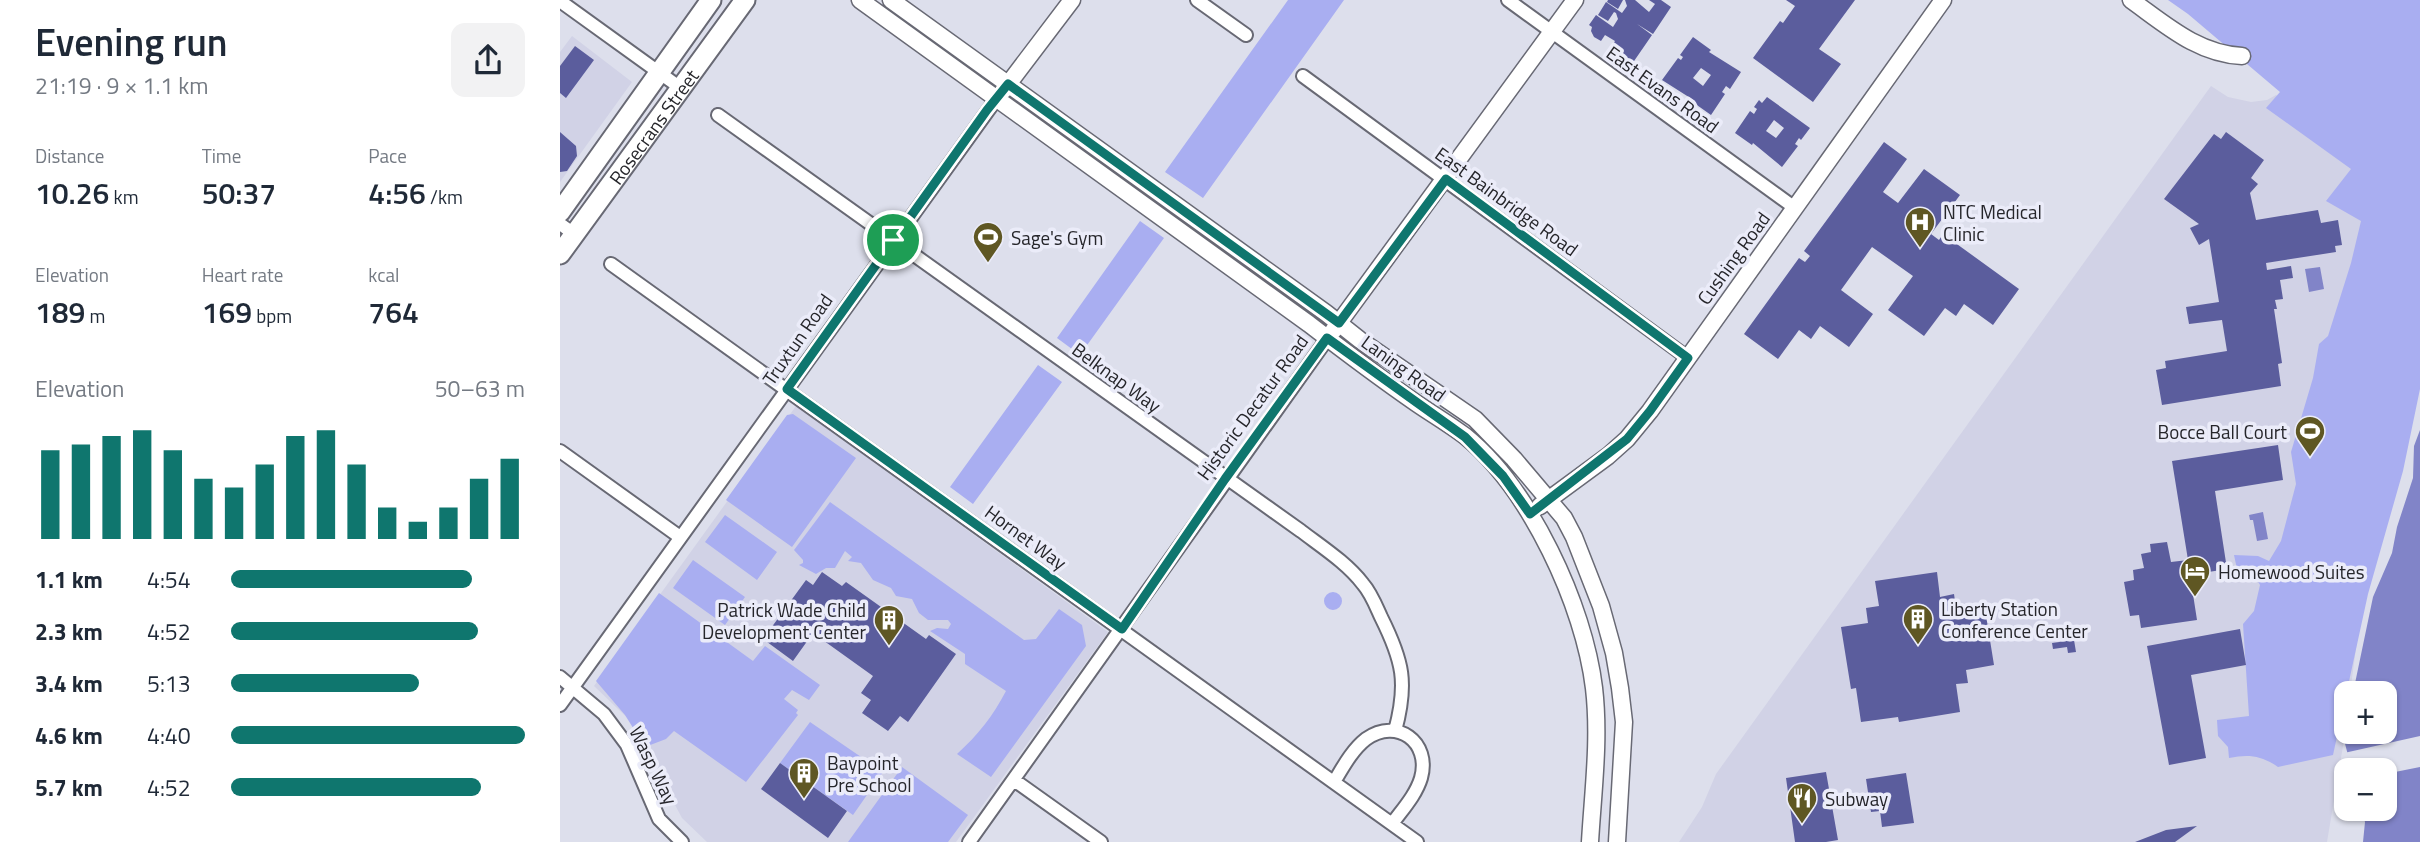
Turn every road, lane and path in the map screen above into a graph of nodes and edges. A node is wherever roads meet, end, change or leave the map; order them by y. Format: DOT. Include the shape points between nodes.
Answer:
graph roads {
  1 [pos="711,0"];
  2 [pos="745,0"];
  3 [pos="860,0"];
  4 [pos="891,0"];
  5 [pos="1072,0"];
  6 [pos="1197,0"];
  7 [pos="1508,0"];
  8 [pos="1575,0"];
  9 [pos="1943,0"];
  10 [pos="2131,0"];
  11 [pos="560,1"];
  12 [pos="1552,32"];
  13 [pos="1246,35"];
  14 [pos="2242,56"];
  15 [pos="660,72"];
  16 [pos="1303,76"];
  17 [pos="1008,84"];
  18 [pos="682,89"];
  19 [pos="997,99"];
  20 [pos="718,114"];
  21 [pos="1446,179"];
  22 [pos="1795,208"];
  23 [pos="560,212"];
  24 [pos="567,229"];
  25 [pos="893,240"];
  26 [pos="560,254"];
  27 [pos="611,264"];
  28 [pos="1339,323"];
  29 [pos="1327,338"];
  30 [pos="1688,358"];
  31 [pos="787,389"];
  32 [pos="560,451"];
  33 [pos="1225,479"];
  34 [pos="1548,499"];
  35 [pos="1530,514"];
  36 [pos="680,537"];
  37 [pos="1122,629"];
  38 [pos="560,677"];
  39 [pos="573,687"];
  40 [pos="560,705"];
  41 [pos="1395,731"];
  42 [pos="1014,780"];
  43 [pos="1334,782"];
  44 [pos="1392,824"];
  45 [pos="682,842"];
  46 [pos="969,842"];
  47 [pos="1101,842"];
  48 [pos="1417,842"];
  49 [pos="1590,842"];
  50 [pos="1617,842"];
  1 -- 15 [label="main road, Rosecrans Street"];
  2 -- 18 [label="main road, Rosecrans Street"];
  3 -- 19 [label="street, Laning Road"];
  4 -- 17 [label="street, Laning Road"];
  5 -- 17 [label="street, Truxtun Road"];
  6 -- 13 [label="street"];
  7 -- 12 [label="street, East Evans Road"];
  8 -- 12 [label="street, Historic Decatur Road"];
  9 -- 22 [label="street, Cushing Road"];
  10 -- 14 [label="street" via="2196,44"];
  11 -- 15 [label="street"];
  12 -- 21 [label="street, Historic Decatur Road"];
  12 -- 22 [label="street, East Evans Road"];
  15 -- 18 [label="street"];
  15 -- 23 [label="main road, Rosecrans Street"];
  16 -- 21 [label="street, East Bainbridge Road"];
  17 -- 19 [label="street, Truxtun Road"];
  17 -- 28 [label="street, Laning Road"];
  18 -- 24 [label="main road, Rosecrans Street"];
  19 -- 25 [label="street, Truxtun Road"];
  19 -- 29 [label="street, Laning Road"];
  20 -- 25 [label="street, Belknap Way"];
  21 -- 28 [label="street, Historic Decatur Road"];
  21 -- 30 [label="street, East Bainbridge Road"];
  22 -- 30 [label="street, Cushing Road"];
  24 -- 26 [label="main road, Rosecrans Street"];
  25 -- 31 [label="street, Truxtun Road"];
  25 -- 33 [label="street, Belknap Way"];
  27 -- 31 [label="street, Hornet Way"];
  28 -- 29 [label="street, Historic Decatur Road"];
  28 -- 34 [label="street, Laning Road" via="1475,419"];
  29 -- 33 [label="street, Historic Decatur Road"];
  29 -- 35 [label="street, Laning Road" via="1465,437 1503,476"];
  30 -- 34 [label="street, Cushing Road" via="1627,439"];
  31 -- 36 [label="street, Truxtun Road"];
  31 -- 37 [label="street, Hornet Way"];
  32 -- 36 [label="street"];
  33 -- 37 [label="street, Historic Decatur Road"];
  33 -- 41 [label="street, Belknap Way" via="1301,531 1364,584 1397,648 1403,704"];
  34 -- 35 [label="street, Cushing Road"];
  34 -- 50 [label="street, Laning Road" via="1574,537 1614,653 1624,722"];
  35 -- 49 [label="street, Laning Road" via="1571,600 1594,687 1597,727"];
  36 -- 39 [label="street, Truxtun Road"];
  37 -- 42 [label="street, Historic Decatur Road"];
  37 -- 43 [label="street, Hornet Way"];
  38 -- 39 [label="street, Wasp Way"];
  39 -- 40 [label="street, Truxtun Road"];
  39 -- 45 [label="street, Wasp Way" via="604,714 627,746 659,819"];
  41 -- 43 [label="street" via="1366,739"];
  41 -- 44 [label="street" via="1419,746 1423,762 1416,790"];
  42 -- 46 [label="street, Historic Decatur Road"];
  42 -- 47 [label="street"];
  43 -- 44 [label="street, Hornet Way"];
  44 -- 48 [label="street, Hornet Way"];
}
